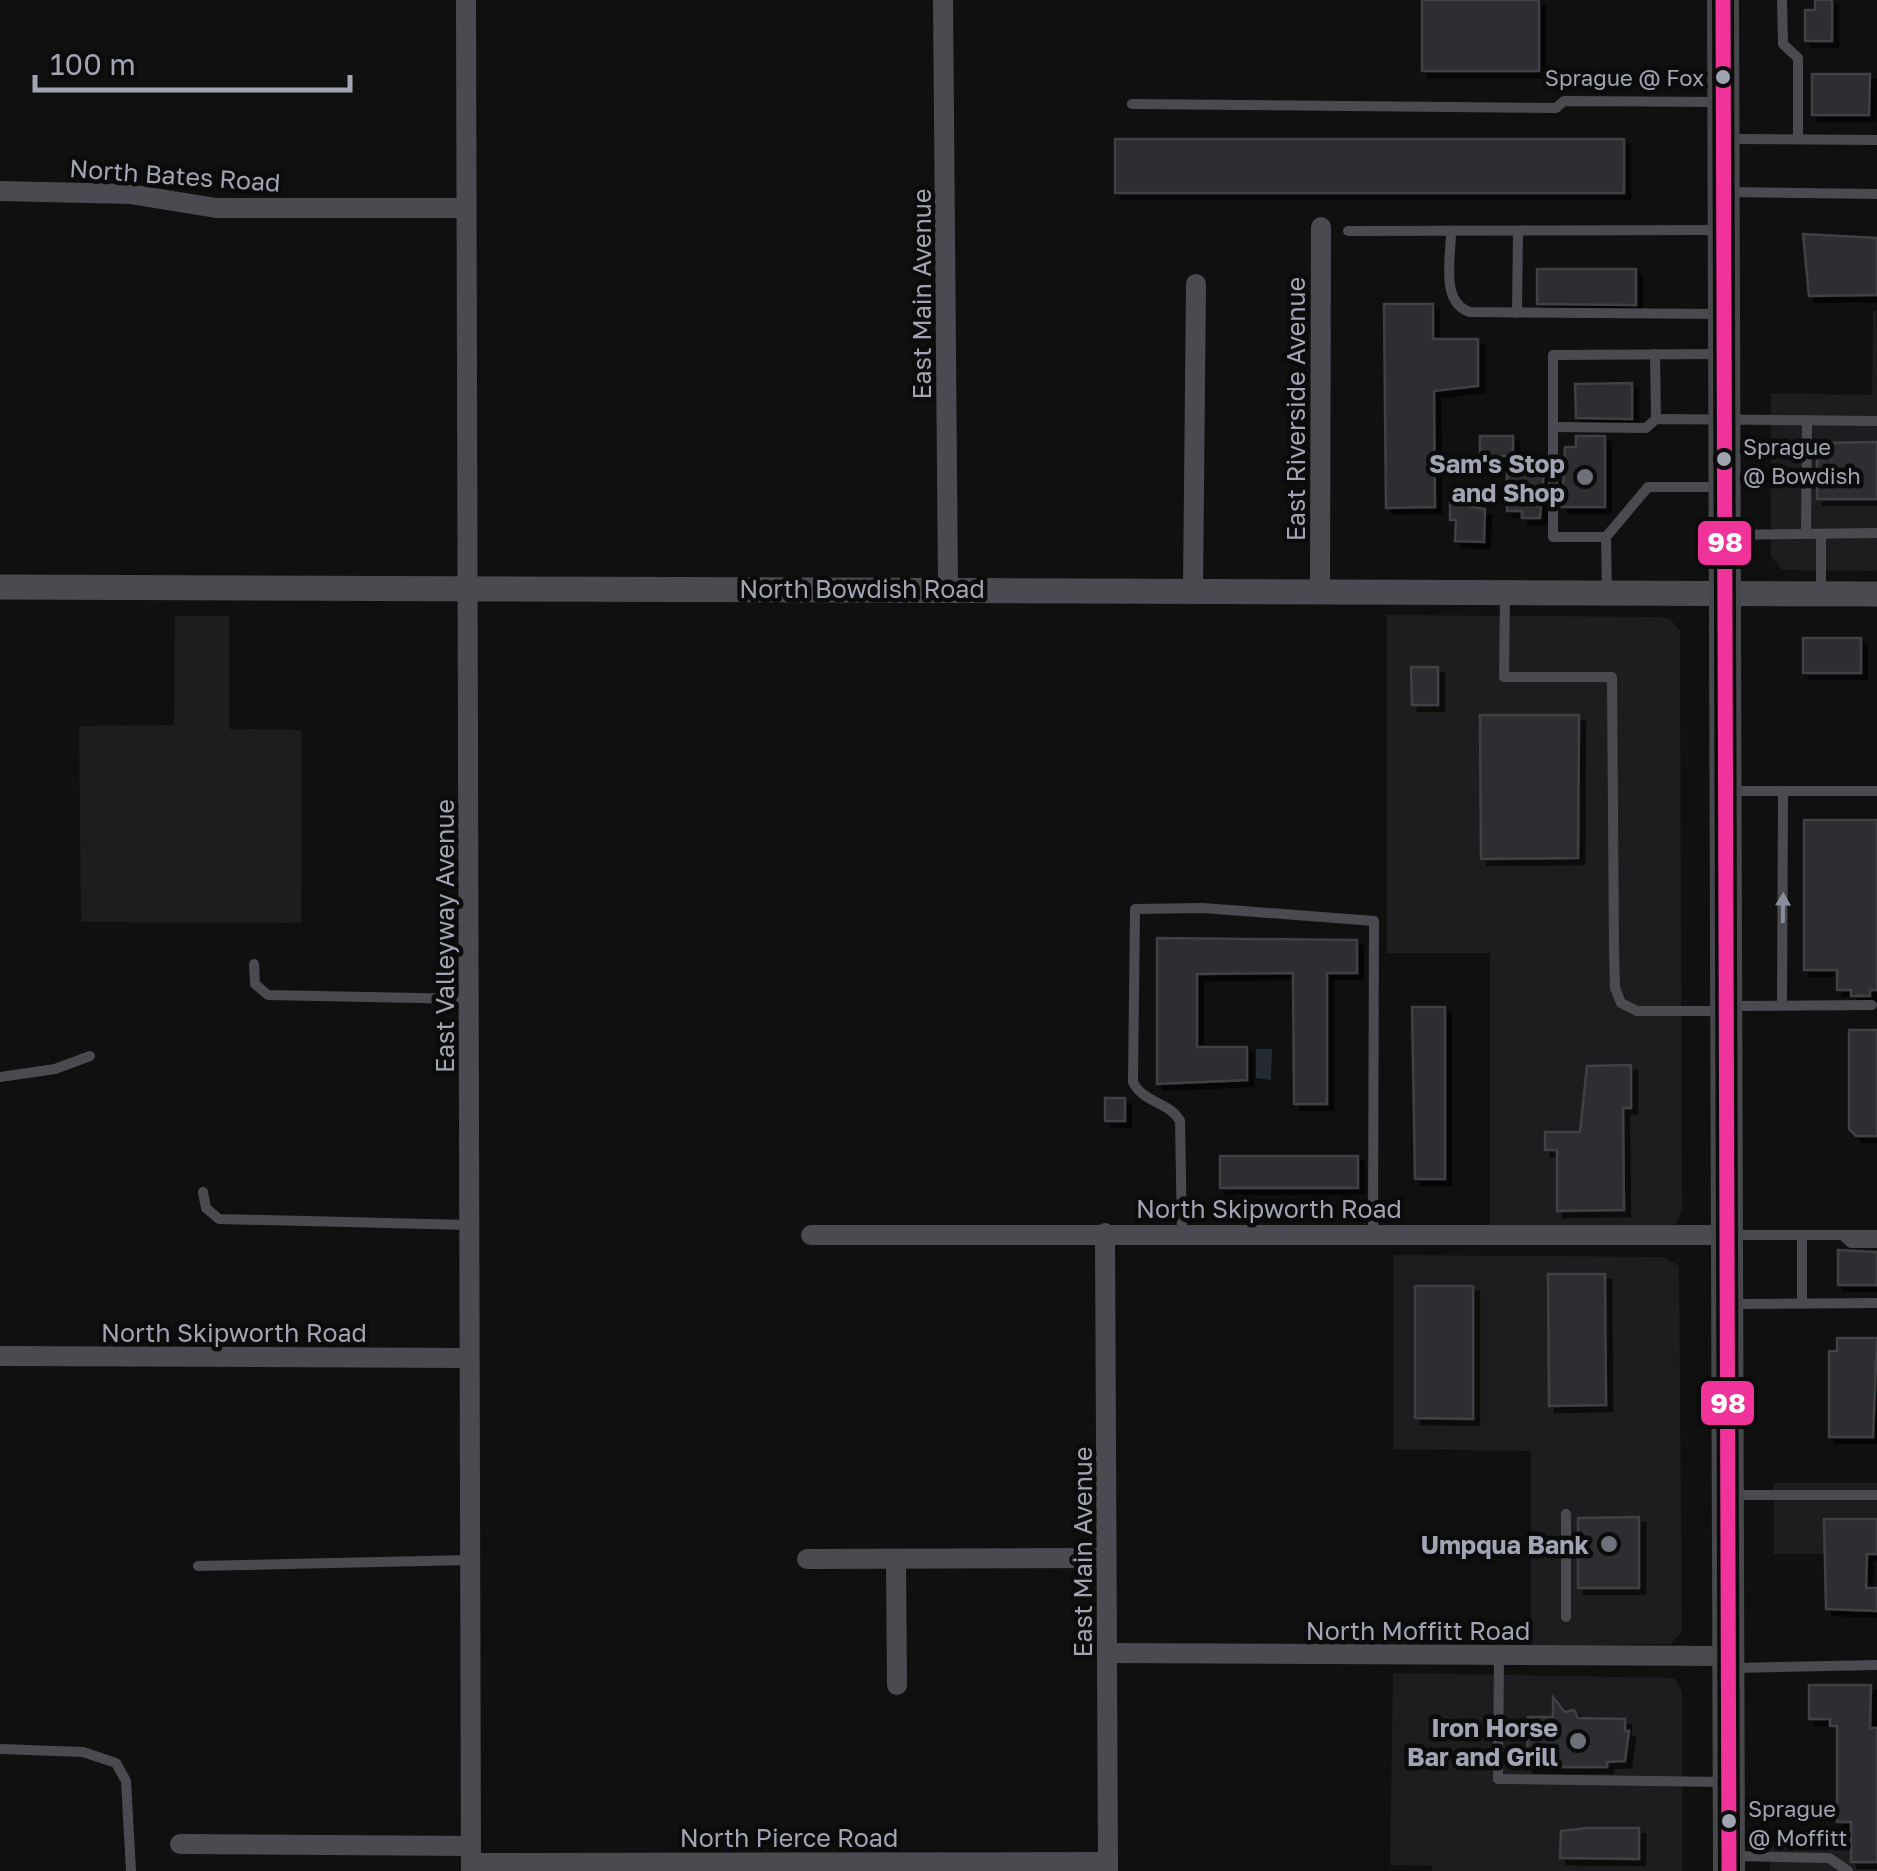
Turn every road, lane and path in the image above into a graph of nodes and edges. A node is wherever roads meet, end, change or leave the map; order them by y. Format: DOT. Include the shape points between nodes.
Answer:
graph roads {
  1 [pos="466,0"];
  2 [pos="943,0"];
  3 [pos="1723,0"];
  4 [pos="1782,0"];
  5 [pos="1723,102"];
  6 [pos="1132,104"];
  7 [pos="1723,138"];
  8 [pos="1798,139"];
  9 [pos="1877,140"];
  10 [pos="0,192"];
  11 [pos="1723,192"];
  12 [pos="1877,194"];
  13 [pos="466,208"];
  14 [pos="1320,227"];
  15 [pos="1724,230"];
  16 [pos="1451,231"];
  17 [pos="1518,231"];
  18 [pos="1348,232"];
  19 [pos="1196,284"];
  20 [pos="1517,312"];
  21 [pos="1723,314"];
  22 [pos="1655,354"];
  23 [pos="1722,354"];
  24 [pos="1656,419"];
  25 [pos="1723,419"];
  26 [pos="1807,420"];
  27 [pos="1877,420"];
  28 [pos="1553,427"];
  29 [pos="1724,487"];
  30 [pos="1806,534"];
  31 [pos="1821,534"];
  32 [pos="1877,534"];
  33 [pos="1724,535"];
  34 [pos="1606,537"];
  35 [pos="0,586"];
  36 [pos="468,588"];
  37 [pos="948,588"];
  38 [pos="1193,590"];
  39 [pos="1320,590"];
  40 [pos="1504,592"];
  41 [pos="1607,593"];
  42 [pos="1725,594"];
  43 [pos="1821,594"];
  44 [pos="1877,594"];
  45 [pos="1877,790"];
  46 [pos="1726,791"];
  47 [pos="1783,791"];
  48 [pos="254,964"];
  49 [pos="468,999"];
  50 [pos="1872,1005"];
  51 [pos="1782,1006"];
  52 [pos="1726,1008"];
  53 [pos="90,1056"];
  54 [pos="0,1077"];
  55 [pos="203,1192"];
  56 [pos="469,1225"];
  57 [pos="1105,1232"];
  58 [pos="1182,1233"];
  59 [pos="1374,1234"];
  60 [pos="811,1235"];
  61 [pos="1727,1235"];
  62 [pos="1802,1236"];
  63 [pos="1877,1239"];
  64 [pos="1877,1300"];
  65 [pos="1802,1303"];
  66 [pos="1728,1304"];
  67 [pos="0,1356"];
  68 [pos="469,1358"];
  69 [pos="1728,1494"];
  70 [pos="1877,1494"];
  71 [pos="1566,1514"];
  72 [pos="1106,1558"];
  73 [pos="808,1559"];
  74 [pos="470,1560"];
  75 [pos="896,1560"];
  76 [pos="198,1566"];
  77 [pos="1566,1617"];
  78 [pos="1107,1653"];
  79 [pos="1499,1655"];
  80 [pos="1729,1662"];
  81 [pos="1877,1665"];
  82 [pos="897,1685"];
  83 [pos="0,1749"];
  84 [pos="1729,1782"];
  85 [pos="180,1844"];
  86 [pos="471,1860"];
  87 [pos="1729,1864"];
  88 [pos="792,1866"];
  89 [pos="1108,1867"];
  90 [pos="131,1871"];
  91 [pos="1848,1871"];
  1 -- 13 [label="street, East Valleyway Avenue"];
  2 -- 37 [label="street, East Main Avenue"];
  3 -- 5 [label="main road"];
  4 -- 8 [label="lane" via="1783,44 1798,58"];
  5 -- 6 [label="lane" via="1564,101 1556,108"];
  5 -- 7 [label="main road"];
  7 -- 8 [label="lane"];
  7 -- 11 [label="main road"];
  8 -- 9 [label="lane"];
  10 -- 13 [label="street, North Bates Road" via="130,194 216,208"];
  11 -- 12 [label="lane"];
  11 -- 15 [label="main road"];
  13 -- 36 [label="street, East Valleyway Avenue"];
  14 -- 39 [label="street, East Riverside Avenue"];
  15 -- 17 [label="lane"];
  15 -- 21 [label="main road"];
  16 -- 17 [label="lane"];
  16 -- 18 [label="lane"];
  16 -- 20 [label="lane" via="1450,297 1457,308"];
  17 -- 20 [label="lane"];
  19 -- 38 [label="street"];
  20 -- 21 [label="lane"];
  21 -- 23 [label="main road"];
  22 -- 23 [label="lane"];
  22 -- 24 [label="lane"];
  22 -- 28 [label="lane" via="1552,355"];
  23 -- 25 [label="main road"];
  24 -- 25 [label="lane"];
  24 -- 28 [label="lane" via="1646,428"];
  25 -- 26 [label="lane"];
  25 -- 29 [label="main road"];
  26 -- 27 [label="lane"];
  26 -- 30 [label="lane"];
  28 -- 34 [label="lane" via="1552,537"];
  29 -- 33 [label="main road"];
  29 -- 34 [label="lane" via="1648,487"];
  30 -- 31 [label="lane"];
  30 -- 33 [label="lane"];
  31 -- 32 [label="lane"];
  31 -- 43 [label="lane"];
  33 -- 42 [label="main road"];
  34 -- 41 [label="lane"];
  35 -- 36 [label="street, North Bowdish Road"];
  36 -- 37 [label="street, North Bowdish Road"];
  36 -- 49 [label="street, East Valleyway Avenue"];
  37 -- 38 [label="street, North Bowdish Road"];
  38 -- 39 [label="street, North Bowdish Road"];
  39 -- 40 [label="street, North Bowdish Road"];
  40 -- 41 [label="street, North Bowdish Road"];
  40 -- 52 [label="lane" via="1504,677 1612,677 1614,949 1622,1003 1637,1011"];
  41 -- 42 [label="street, North Bowdish Road"];
  42 -- 43 [label="street, North Bowdish Road"];
  42 -- 46 [label="main road"];
  43 -- 44 [label="street, North Bowdish Road"];
  45 -- 47 [label="lane"];
  46 -- 47 [label="lane"];
  46 -- 52 [label="main road"];
  51 -- 47 [label="lane, one-way"];
  48 -- 49 [label="lane" via="255,984 268,994"];
  49 -- 56 [label="street, East Valleyway Avenue"];
  50 -- 51 [label="lane"];
  51 -- 52 [label="lane"];
  52 -- 61 [label="main road"];
  53 -- 54 [label="lane" via="55,1070"];
  55 -- 56 [label="lane" via="206,1208 219,1218"];
  56 -- 68 [label="street, East Valleyway Avenue"];
  57 -- 58 [label="street, North Skipworth Road"];
  57 -- 60 [label="street, North Skipworth Road"];
  57 -- 72 [label="street, East Main Avenue"];
  58 -- 59 [label="street, North Skipworth Road"];
  58 -- 59 [label="lane" via="1180,1120 1175,1110 1140,1096 1133,1082 1135,910 1374,920"];
  59 -- 61 [label="street, North Skipworth Road"];
  61 -- 62 [label="lane"];
  61 -- 66 [label="main road"];
  62 -- 63 [label="lane"];
  62 -- 65 [label="lane"];
  64 -- 65 [label="lane"];
  65 -- 66 [label="lane"];
  66 -- 69 [label="main road"];
  67 -- 68 [label="street, North Skipworth Road"];
  68 -- 74 [label="street, East Valleyway Avenue"];
  69 -- 70 [label="lane"];
  69 -- 80 [label="main road"];
  71 -- 77 [label="lane"];
  72 -- 75 [label="street"];
  72 -- 78 [label="street, East Main Avenue"];
  73 -- 75 [label="street"];
  74 -- 76 [label="lane"];
  74 -- 86 [label="street, East Valleyway Avenue"];
  75 -- 82 [label="street"];
  78 -- 79 [label="street, North Moffitt Road"];
  78 -- 89 [label="street, East Main Avenue"];
  79 -- 80 [label="street, North Moffitt Road"];
  79 -- 84 [label="lane" via="1498,1779"];
  80 -- 81 [label="lane"];
  80 -- 84 [label="main road"];
  83 -- 90 [label="lane" via="83,1752 116,1763 126,1781"];
  84 -- 87 [label="main road"];
  85 -- 86 [label="street, North Pierce Road"];
  86 -- 88 [label="street, North Pierce Road"];
  87 -- 91 [label="lane" via="1828,1858"];
  88 -- 89 [label="street, North Pierce Road"];
}
